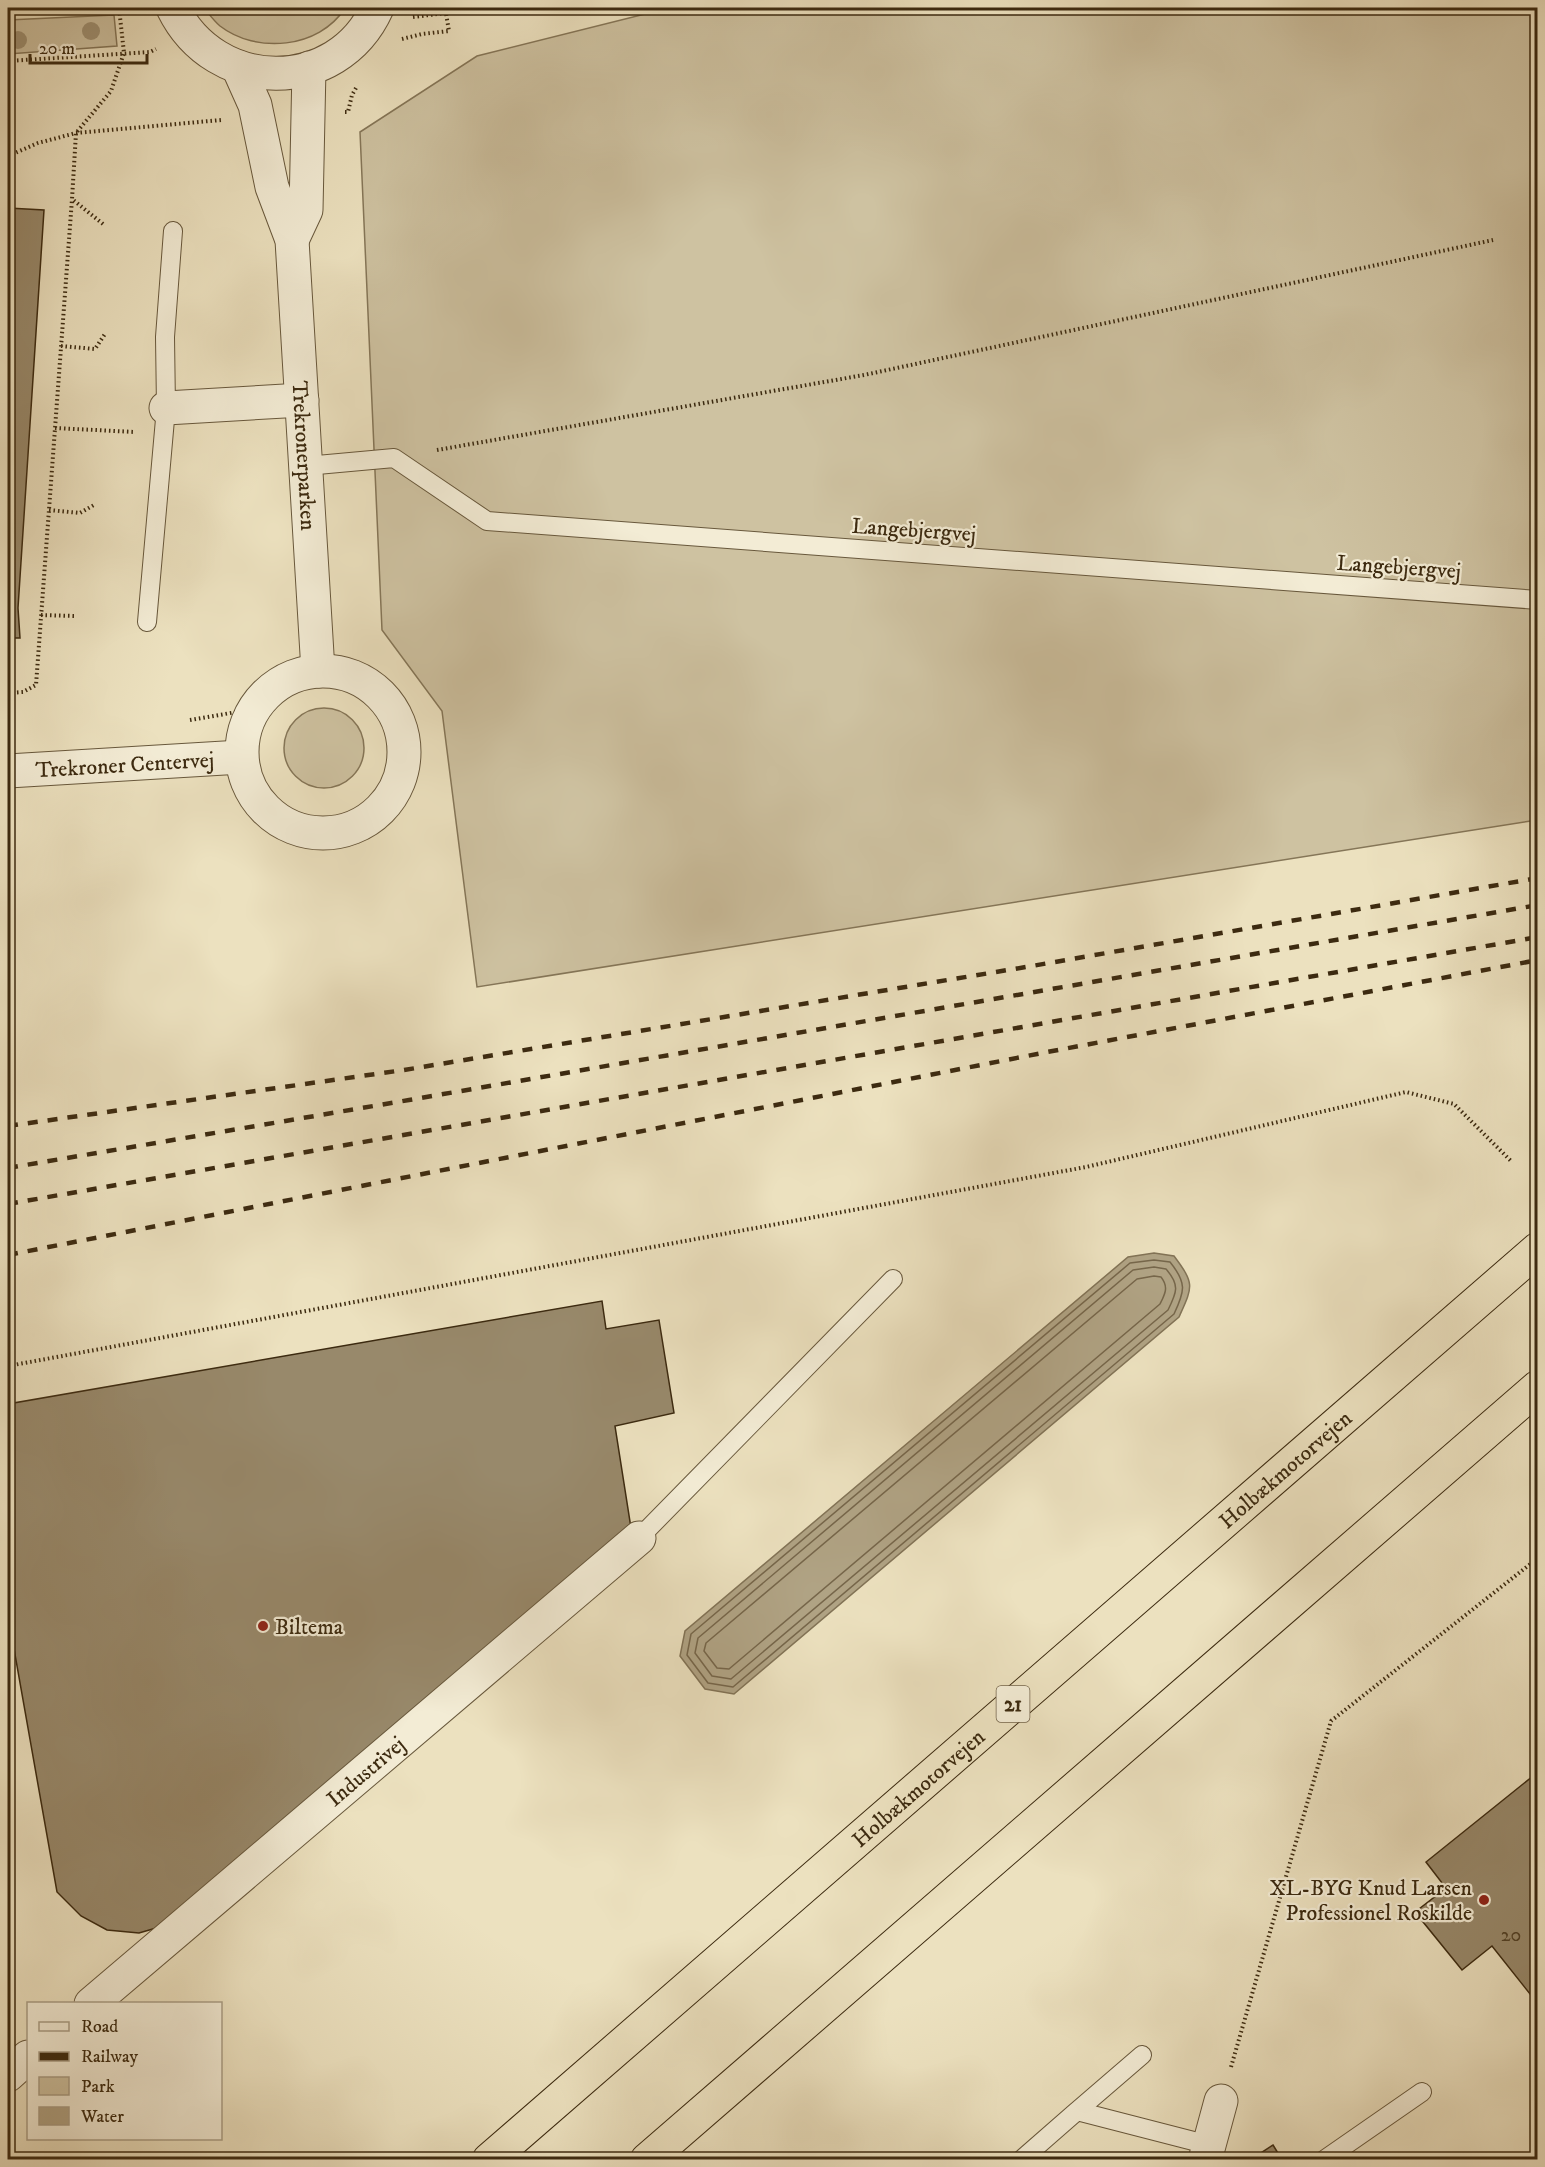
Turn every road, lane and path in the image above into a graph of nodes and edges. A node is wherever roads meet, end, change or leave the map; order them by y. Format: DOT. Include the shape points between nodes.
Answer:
graph roads {
  1 [pos="119,8"];
  2 [pos="487,8"];
  3 [pos="374,14"];
  4 [pos="181,20"];
  5 [pos="124,53"];
  6 [pos="8,61"];
  7 [pos="237,67"];
  8 [pos="309,68"];
  9 [pos="76,133"];
  10 [pos="8,156"];
  11 [pos="72,199"];
  12 [pos="104,224"];
  13 [pos="173,231"];
  14 [pos="292,240"];
  15 [pos="1493,240"];
  16 [pos="105,334"];
  17 [pos="60,346"];
  18 [pos="302,400"];
  19 [pos="165,421"];
  20 [pos="55,428"];
  21 [pos="394,458"];
  22 [pos="306,466"];
  23 [pos="94,506"];
  24 [pos="49,510"];
  25 [pos="1538,600"];
  26 [pos="41,615"];
  27 [pos="74,616"];
  28 [pos="147,622"];
  29 [pos="318,671"];
  30 [pos="8,693"];
  31 [pos="241,757"];
  32 [pos="8,771"];
  33 [pos="1511,1161"];
  34 [pos="1538,1249"];
  35 [pos="893,1279"];
  36 [pos="8,1366"];
  37 [pos="1538,1387"];
  38 [pos="639,1538"];
  39 [pos="1538,1558"];
  40 [pos="93,2002"];
  41 [pos="1142,2055"];
  42 [pos="27,2058"];
  43 [pos="8,2074"];
  44 [pos="1422,2092"];
  45 [pos="1221,2101"];
  46 [pos="1077,2111"];
  47 [pos="1207,2152"];
  48 [pos="489,2160"];
  49 [pos="647,2160"];
  50 [pos="1021,2160"];
  51 [pos="1324,2160"];
  1 -- 5 [label="path"];
  2 -- 3 [label="path" via="446,14"];
  3 -- 8 [label="street" via="344,50"];
  4 -- 5 [label="path" via="150,52"];
  4 -- 7 [label="street" via="211,53"];
  5 -- 6 [label="path"];
  5 -- 9 [label="path" via="111,91"];
  7 -- 8 [label="street" via="273,73"];
  7 -- 14 [label="street, Trekronerparken" via="255,105 272,187"];
  8 -- 14 [label="street, Trekronerparken" via="306,210"];
  9 -- 10 [label="path"];
  9 -- 11 [label="path"];
  11 -- 12 [label="path"];
  11 -- 17 [label="path"];
  13 -- 19 [label="lane" via="165,337"];
  14 -- 18 [label="street, Trekronerparken"];
  15 -- 21 [label="path" via="864,375"];
  16 -- 17 [label="path" via="95,349"];
  17 -- 20 [label="path"];
  18 -- 19 [label="street"];
  18 -- 22 [label="street, Trekronerparken"];
  19 -- 20 [label="path"];
  19 -- 28 [label="lane"];
  20 -- 24 [label="path"];
  21 -- 22 [label="lane"];
  21 -- 25 [label="lane, Langebjergvej" via="487,521"];
  22 -- 29 [label="street, Trekronerparken"];
  23 -- 24 [label="path" via="80,513"];
  24 -- 26 [label="path"];
  26 -- 27 [label="path"];
  26 -- 30 [label="path" via="36,684 23,692"];
  29 -- 31 [label="street" via="293,676 271,689 254,709 244,732"];
  29 -- 31 [label="street" via="342,673 364,682 383,697 397,716 404,739 405,763 398,786 385,806 366,822 344,831 320,834 297,830 275,819 258,802 246,781"];
  31 -- 32 [label="street, Trekroner Centervej"];
  33 -- 36 [label="path" via="1454,1104 1406,1092 1086,1167"];
  34 -- 48 [label="highway, Holbækmotorvejen / 21"];
  35 -- 38 [label="lane"];
  37 -- 49 [label="highway"];
  38 -- 40 [label="street, Industrivej"];
  39 -- 45 [label="path" via="1331,1721"];
  41 -- 46 [label="lane"];
  42 -- 43 [label="street"];
  44 -- 51 [label="lane"];
  45 -- 47 [label="street"];
  46 -- 47 [label="lane"];
  46 -- 50 [label="lane"];
}
